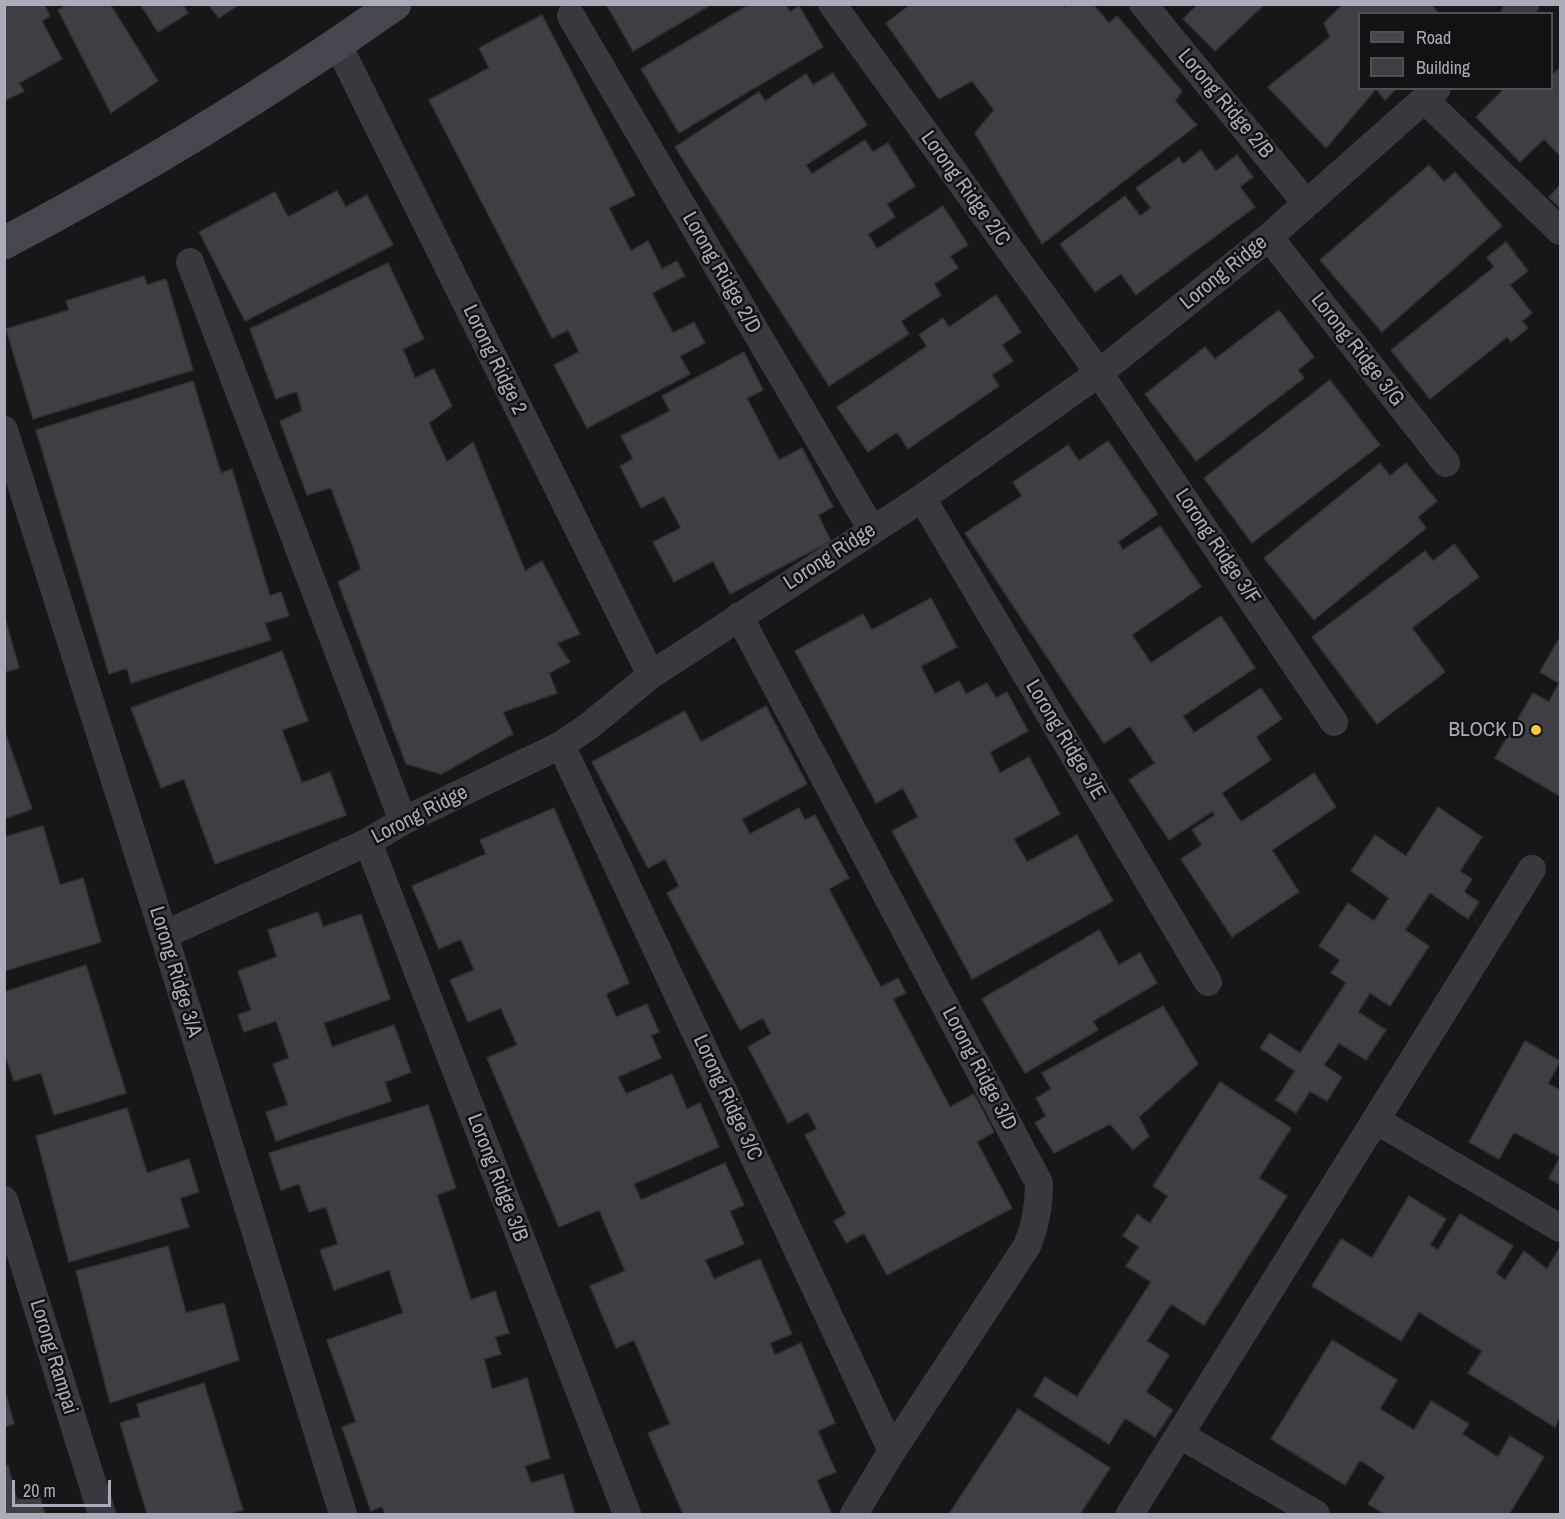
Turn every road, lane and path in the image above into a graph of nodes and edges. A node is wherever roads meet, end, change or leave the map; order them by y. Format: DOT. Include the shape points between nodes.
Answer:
graph roads {
  1 [pos="395,4"];
  2 [pos="832,4"];
  3 [pos="1143,4"];
  4 [pos="571,16"];
  5 [pos="338,45"];
  6 [pos="1431,94"];
  7 [pos="1306,203"];
  8 [pos="1560,231"];
  9 [pos="1269,237"];
  10 [pos="4,243"];
  11 [pos="190,262"];
  12 [pos="1099,373"];
  13 [pos="4,430"];
  14 [pos="1446,463"];
  15 [pos="922,498"];
  16 [pos="872,530"];
  17 [pos="740,616"];
  18 [pos="651,675"];
  19 [pos="1334,722"];
  20 [pos="561,745"];
  21 [pos="403,821"];
  22 [pos="368,842"];
  23 [pos="1532,869"];
  24 [pos="164,934"];
  25 [pos="1208,982"];
  26 [pos="1377,1121"];
  27 [pos="4,1200"];
  28 [pos="1560,1228"];
  29 [pos="1180,1435"];
  30 [pos="892,1451"];
  31 [pos="102,1515"];
  32 [pos="344,1515"];
  33 [pos="627,1515"];
  34 [pos="854,1515"];
  35 [pos="1130,1515"];
  36 [pos="1316,1515"];
  1 -- 5 [label="street"];
  2 -- 12 [label="street, Lorong Ridge 2/C"];
  3 -- 7 [label="street, Lorong Ridge 2/B"];
  4 -- 16 [label="street, Lorong Ridge 2/D"];
  5 -- 10 [label="street" via="82,203"];
  5 -- 18 [label="street, Lorong Ridge 2"];
  6 -- 7 [label="street, Lorong Ridge"];
  6 -- 8 [label="street"];
  7 -- 9 [label="street, Lorong Ridge"];
  9 -- 12 [label="street, Lorong Ridge"];
  9 -- 14 [label="street, Lorong Ridge 3/G"];
  11 -- 21 [label="street"];
  12 -- 15 [label="street, Lorong Ridge"];
  12 -- 19 [label="street, Lorong Ridge 3/F"];
  13 -- 24 [label="street, Lorong Ridge 3/A"];
  15 -- 16 [label="street, Lorong Ridge"];
  15 -- 25 [label="street, Lorong Ridge 3/E"];
  16 -- 17 [label="street, Lorong Ridge"];
  17 -- 18 [label="street, Lorong Ridge"];
  17 -- 30 [label="street, Lorong Ridge 3/D" via="1039,1184 1038,1211 1027,1246"];
  18 -- 20 [label="street, Lorong Ridge"];
  20 -- 21 [label="street, Lorong Ridge"];
  20 -- 30 [label="street, Lorong Ridge 3/C"];
  21 -- 22 [label="street, Lorong Ridge"];
  22 -- 24 [label="street, Lorong Ridge"];
  22 -- 33 [label="street, Lorong Ridge 3/B"];
  23 -- 26 [label="street"];
  24 -- 32 [label="street, Lorong Ridge 3/A"];
  26 -- 28 [label="street"];
  26 -- 29 [label="street"];
  27 -- 31 [label="street, Lorong Rampai"];
  29 -- 35 [label="street"];
  29 -- 36 [label="street"];
  30 -- 34 [label="street, Lorong Ridge 3/D"];
}
